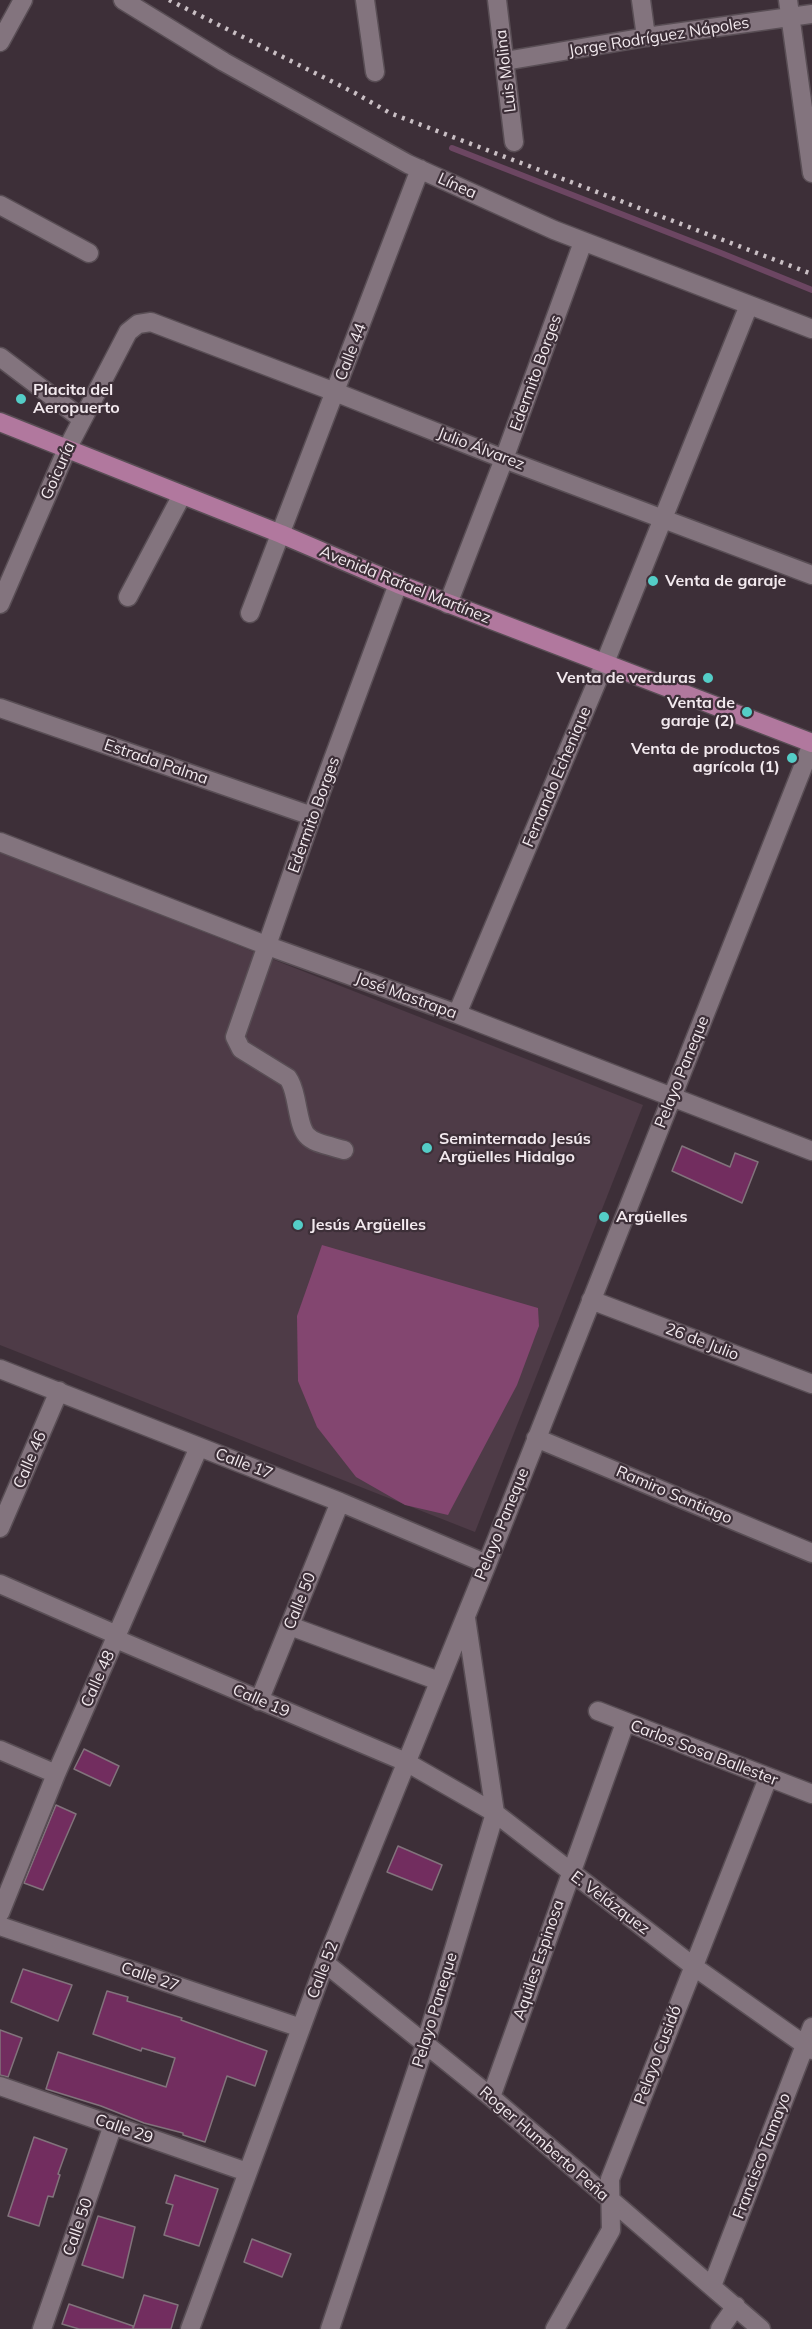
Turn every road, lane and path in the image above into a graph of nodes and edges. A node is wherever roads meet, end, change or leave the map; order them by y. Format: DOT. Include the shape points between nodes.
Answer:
graph roads {
  1 [pos="23,0"];
  2 [pos="123,0"];
  3 [pos="364,0"];
  4 [pos="497,0"];
  5 [pos="641,0"];
  6 [pos="789,8"];
  7 [pos="812,14"];
  8 [pos="646,38"];
  9 [pos="0,42"];
  10 [pos="506,61"];
  11 [pos="375,72"];
  12 [pos="514,142"];
  13 [pos="420,169"];
  14 [pos="812,173"];
  15 [pos="0,205"];
  16 [pos="583,242"];
  17 [pos="89,253"];
  18 [pos="749,305"];
  19 [pos="151,322"];
  20 [pos="812,329"];
  21 [pos="0,357"];
  22 [pos="335,392"];
  23 [pos="82,419"];
  24 [pos="0,422"];
  25 [pos="67,449"];
  26 [pos="504,459"];
  27 [pos="182,495"];
  28 [pos="662,518"];
  29 [pos="281,534"];
  30 [pos="812,575"];
  31 [pos="398,584"];
  32 [pos="128,597"];
  33 [pos="0,604"];
  34 [pos="448,604"];
  35 [pos="250,613"];
  36 [pos="604,665"];
  37 [pos="0,708"];
  38 [pos="812,743"];
  39 [pos="312,816"];
  40 [pos="0,842"];
  41 [pos="268,946"];
  42 [pos="457,1014"];
  43 [pos="671,1098"];
  44 [pos="344,1150"];
  45 [pos="812,1151"];
  46 [pos="591,1300"];
  47 [pos="0,1369"];
  48 [pos="812,1384"];
  49 [pos="59,1391"];
  50 [pos="536,1438"];
  51 [pos="199,1447"];
  52 [pos="340,1502"];
  53 [pos="0,1526"];
  54 [pos="812,1553"];
  55 [pos="487,1564"];
  56 [pos="0,1584"];
  57 [pos="466,1615"];
  58 [pos="290,1626"];
  59 [pos="117,1637"];
  60 [pos="439,1681"];
  61 [pos="259,1701"];
  62 [pos="598,1711"];
  63 [pos="625,1723"];
  64 [pos="0,1750"];
  65 [pos="406,1762"];
  66 [pos="56,1774"];
  67 [pos="768,1778"];
  68 [pos="812,1794"];
  69 [pos="495,1813"];
  70 [pos="570,1873"];
  71 [pos="0,1913"];
  72 [pos="0,1926"];
  73 [pos="325,1963"];
  74 [pos="693,1966"];
  75 [pos="812,2027"];
  76 [pos="301,2028"];
  77 [pos="425,2045"];
  78 [pos="808,2047"];
  79 [pos="0,2086"];
  80 [pos="491,2097"];
  81 [pos="113,2125"];
  82 [pos="247,2172"];
  83 [pos="611,2201"];
  84 [pos="712,2286"];
  85 [pos="736,2306"];
  86 [pos="42,2329"];
  87 [pos="190,2329"];
  88 [pos="330,2329"];
  89 [pos="555,2329"];
  90 [pos="720,2329"];
  91 [pos="761,2329"];
  1 -- 9 [label="street"];
  2 -- 13 [label="street, Línea" via="224,62"];
  3 -- 11 [label="street"];
  4 -- 10 [label="street, Luis Molina"];
  5 -- 8 [label="street"];
  6 -- 7 [label="street, Jorge Rodríguez Nápoles"];
  6 -- 8 [label="street, Jorge Rodríguez Nápoles"];
  6 -- 14 [label="street"];
  8 -- 10 [label="street, Jorge Rodríguez Nápoles"];
  10 -- 12 [label="street, Luis Molina"];
  13 -- 16 [label="street, Línea"];
  13 -- 22 [label="street, Calle 44"];
  15 -- 17 [label="street"];
  16 -- 18 [label="street, Línea"];
  16 -- 26 [label="street, Edermito Borges"];
  18 -- 20 [label="street, Línea"];
  18 -- 28 [label="street, Fernando Echenique"];
  19 -- 22 [label="street, Julio Álvarez"];
  19 -- 23 [label="street, Goicuría" via="138,324 128,333"];
  21 -- 23 [label="street"];
  22 -- 26 [label="street, Julio Álvarez"];
  22 -- 29 [label="street, Calle 44"];
  23 -- 25 [label="street, Goicuría"];
  24 -- 25 [label="main road, Avenida Rafael Martínez"];
  25 -- 27 [label="main road, Avenida Rafael Martínez"];
  25 -- 33 [label="street, Goicuría"];
  26 -- 28 [label="street, Julio Álvarez"];
  26 -- 34 [label="street, Edermito Borges"];
  27 -- 29 [label="main road, Avenida Rafael Martínez"];
  27 -- 32 [label="street"];
  28 -- 30 [label="street, Julio Álvarez"];
  28 -- 36 [label="street, Fernando Echenique"];
  29 -- 31 [label="main road, Avenida Rafael Martínez"];
  29 -- 35 [label="street, Calle 44"];
  31 -- 34 [label="main road, Avenida Rafael Martínez"];
  31 -- 39 [label="street, Edermito Borges"];
  34 -- 36 [label="main road, Avenida Rafael Martínez"];
  36 -- 38 [label="main road, Avenida Rafael Martínez"];
  36 -- 42 [label="street, Fernando Echenique"];
  37 -- 39 [label="street, Estrada Palma"];
  38 -- 43 [label="street, Pelayo Paneque"];
  39 -- 41 [label="street, Edermito Borges"];
  40 -- 41 [label="street, José Mastrapa"];
  41 -- 42 [label="street, José Mastrapa"];
  41 -- 44 [label="street, Edermito Borges" via="235,1037 241,1049 288,1078 300,1128 306,1136"];
  42 -- 43 [label="street, José Mastrapa"];
  43 -- 45 [label="street, José Mastrapa"];
  43 -- 46 [label="street, Pelayo Paneque"];
  46 -- 48 [label="street, 26 de Julio"];
  46 -- 50 [label="street, Pelayo Paneque"];
  47 -- 49 [label="street, Calle 17"];
  49 -- 51 [label="street, Calle 17"];
  49 -- 53 [label="street, Calle 46"];
  50 -- 54 [label="street, Ramiro Santiago"];
  50 -- 55 [label="street, Pelayo Paneque"];
  51 -- 52 [label="street, Calle 17"];
  51 -- 59 [label="street, Calle 48"];
  52 -- 55 [label="street, Calle 17"];
  52 -- 58 [label="street, Calle 50"];
  55 -- 57 [label="street, Pelayo Paneque"];
  56 -- 59 [label="street, Calle 19"];
  57 -- 60 [label="street, Calle 52"];
  57 -- 69 [label="street, Pelayo Paneque"];
  58 -- 60 [label="street"];
  58 -- 61 [label="street, Calle 50"];
  59 -- 61 [label="street, Calle 19"];
  59 -- 66 [label="street, Calle 48"];
  60 -- 65 [label="street, Calle 52"];
  61 -- 65 [label="street, Calle 19"];
  62 -- 63 [label="street, Carlos Sosa Ballester"];
  63 -- 67 [label="street, Carlos Sosa Ballester"];
  63 -- 70 [label="street, Aquiles Espinosa"];
  64 -- 66 [label="street"];
  65 -- 69 [label="street, E. Velázquez"];
  65 -- 73 [label="street, Calle 52"];
  66 -- 71 [label="street, Calle 48"];
  67 -- 68 [label="street, Carlos Sosa Ballester"];
  67 -- 74 [label="street, Pelayo Cusidó"];
  69 -- 70 [label="street, E. Velázquez"];
  69 -- 77 [label="street, Pelayo Paneque"];
  70 -- 74 [label="street, E. Velázquez"];
  70 -- 80 [label="street, Aquiles Espinosa"];
  72 -- 76 [label="street, Calle 27"];
  73 -- 76 [label="street, Calle 52"];
  73 -- 77 [label="street, Roger Humberto Peña"];
  74 -- 78 [label="street, E. Velázquez"];
  74 -- 83 [label="street, Pelayo Cusidó" via="610,2179"];
  75 -- 78 [label="street, Francisco Tamayo"];
  76 -- 82 [label="street, Calle 52"];
  77 -- 80 [label="street, Roger Humberto Peña"];
  77 -- 88 [label="street, Pelayo Paneque"];
  78 -- 84 [label="street, Francisco Tamayo"];
  79 -- 81 [label="street, Calle 29"];
  80 -- 83 [label="street, Roger Humberto Peña"];
  81 -- 82 [label="street, Calle 29"];
  81 -- 86 [label="street, Calle 50"];
  82 -- 87 [label="street, Calle 52"];
  83 -- 84 [label="street, Roger Humberto Peña"];
  83 -- 89 [label="street, Pelayo Cusidó" via="611,2230"];
  84 -- 85 [label="street, Roger Humberto Peña"];
  85 -- 90 [label="street"];
  85 -- 91 [label="street, Roger Humberto Peña"];
}
